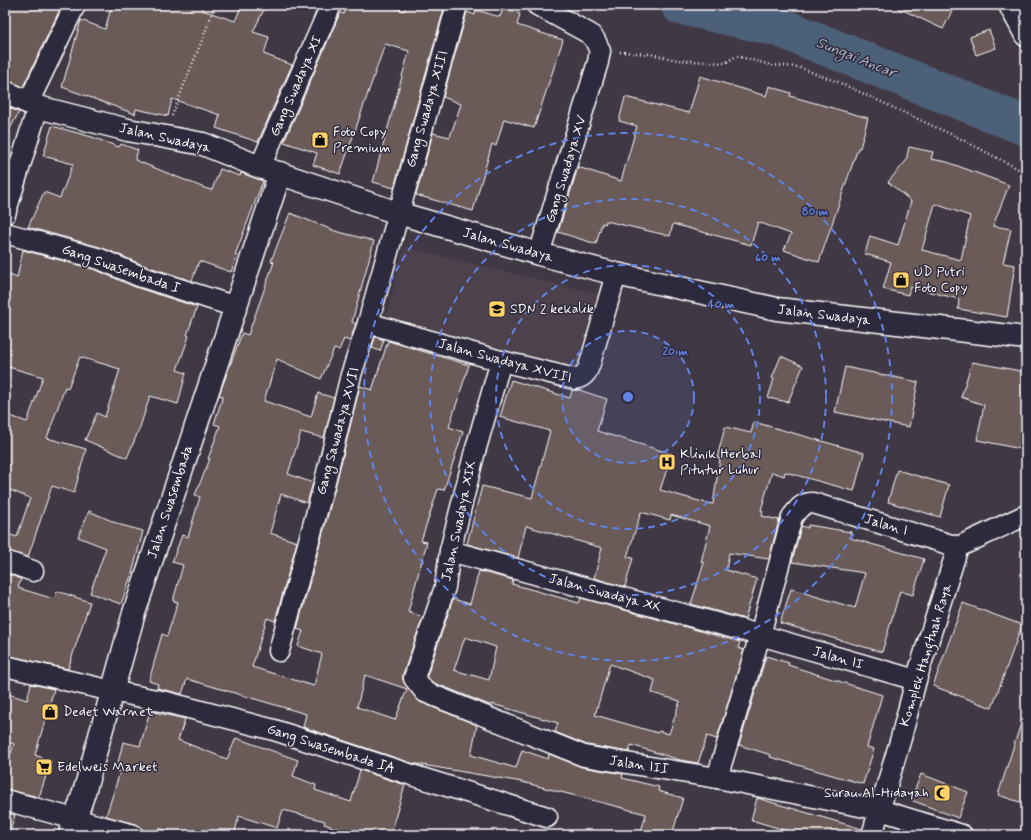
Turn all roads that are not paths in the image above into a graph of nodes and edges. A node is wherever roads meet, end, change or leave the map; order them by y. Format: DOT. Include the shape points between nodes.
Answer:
graph roads {
  1 [pos="75,5"];
  2 [pos="331,5"];
  3 [pos="457,5"];
  4 [pos="537,5"];
  5 [pos="1010,5"];
  6 [pos="1026,35"];
  7 [pos="5,92"];
  8 [pos="33,105"];
  9 [pos="270,170"];
  10 [pos="7,203"];
  11 [pos="398,213"];
  12 [pos="5,233"];
  13 [pos="539,254"];
  14 [pos="616,274"];
  15 [pos="236,308"];
  16 [pos="368,323"];
  17 [pos="1026,338"];
  18 [pos="501,362"];
  19 [pos="1026,515"];
  20 [pos="958,547"];
  21 [pos="450,551"];
  22 [pos="5,561"];
  23 [pos="33,571"];
  24 [pos="760,635"];
  25 [pos="279,651"];
  26 [pos="5,666"];
  27 [pos="414,678"];
  28 [pos="916,680"];
  29 [pos="112,691"];
  30 [pos="717,778"];
  31 [pos="5,800"];
  32 [pos="880,810"];
  33 [pos="547,817"];
  34 [pos="72,827"];
  35 [pos="133,835"];
  36 [pos="872,835"];
  37 [pos="962,835"];
  1 -- 8 [label="street"];
  2 -- 9 [label="street, Gang Swadaya XI"];
  3 -- 11 [label="street, Gang Swadaya XIII"];
  4 -- 13 [label="street, Gang Swadaya XV" via="590,34 600,51"];
  5 -- 6 [label="street"];
  7 -- 8 [label="street, Jalan Swadaya"];
  8 -- 9 [label="street, Jalan Swadaya" via="128,130 203,144"];
  8 -- 10 [label="street"];
  9 -- 11 [label="street, Jalan Swadaya"];
  9 -- 15 [label="street, Jalan Swasembada"];
  11 -- 13 [label="street, Jalan Swadaya"];
  11 -- 16 [label="street, Gang Sawadaya XVII"];
  12 -- 15 [label="street, Gang Swasembada I" via="100,260 139,276"];
  13 -- 14 [label="street, Jalan Swadaya"];
  14 -- 17 [label="street, Jalan Swadaya" via="777,309"];
  14 -- 18 [label="street, Jalan Swadaya XVIII" via="584,377 575,379"];
  15 -- 29 [label="street, Jalan Swasembada" via="134,613"];
  16 -- 18 [label="street, Jalan Swadaya XVIII"];
  16 -- 25 [label="street, Gang Sawadaya XVII" via="351,375"];
  18 -- 21 [label="street, Jalan Swadaya XIX"];
  19 -- 20 [label="street"];
  20 -- 24 [label="street, Jalan I" via="813,503 805,503 792,517"];
  20 -- 28 [label="street, Komplek Hangtuah Raya"];
  21 -- 24 [label="street, Jalan Swadaya XX"];
  21 -- 27 [label="street, Jalan Swadaya XIX" via="445,587"];
  22 -- 23 [label="street"];
  24 -- 28 [label="street, Jalan II"];
  24 -- 30 [label="street"];
  26 -- 29 [label="street, Gang Swasembada IA"];
  27 -- 30 [label="street, Jalan III" via="425,692 584,756"];
  28 -- 32 [label="street, Komplek Hangtuah Raya"];
  29 -- 33 [label="street, Gang Swasembada IA" via="274,730"];
  29 -- 34 [label="street, Jalan Swasembada"];
  30 -- 32 [label="street, Jalan III"];
  31 -- 34 [label="street"];
  32 -- 36 [label="street, Komplek Hangtuah Raya"];
  32 -- 37 [label="street, Jalan III"];
  34 -- 35 [label="street"];
}
